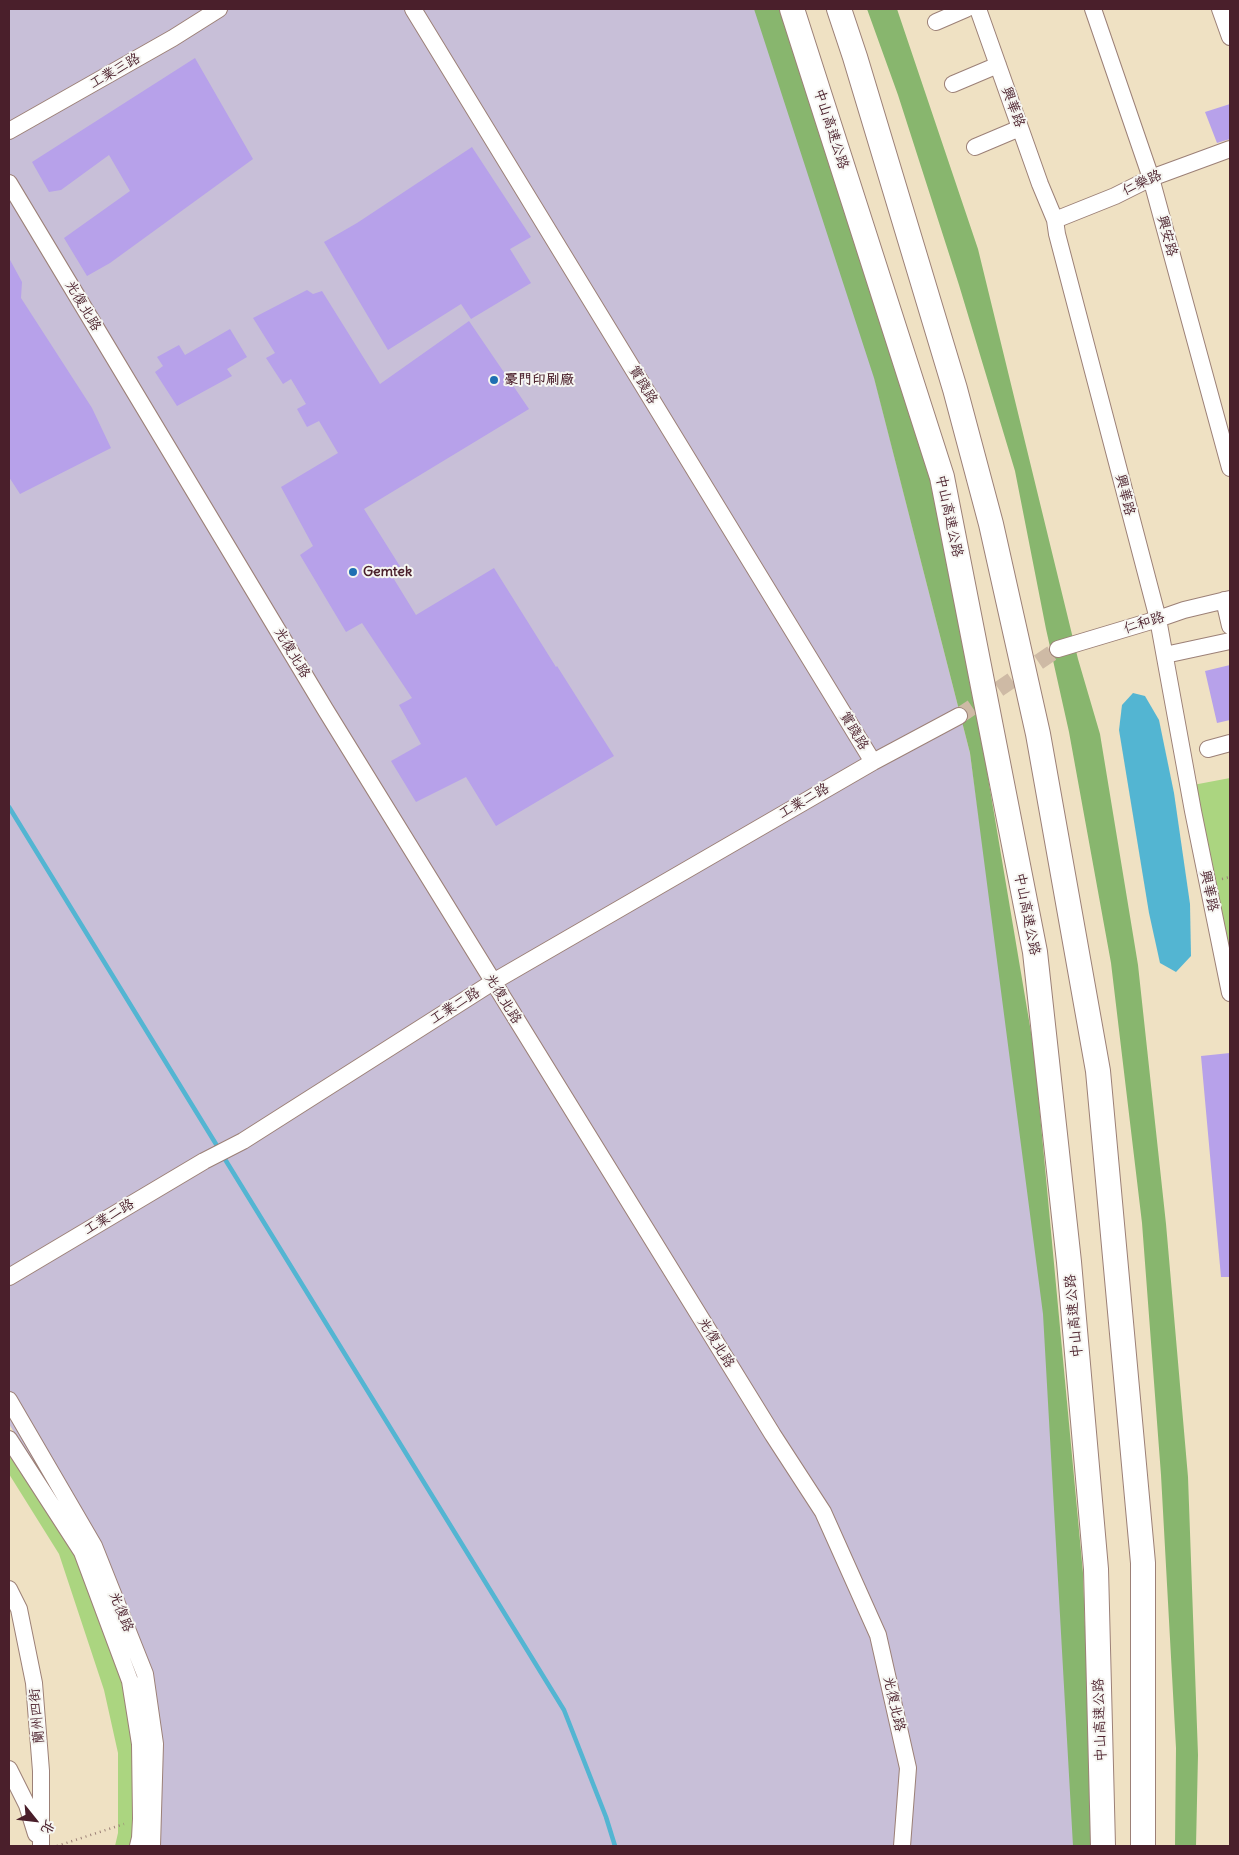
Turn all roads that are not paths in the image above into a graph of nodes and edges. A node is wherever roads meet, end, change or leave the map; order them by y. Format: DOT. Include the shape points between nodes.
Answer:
graph roads {
  1 [pos="219,9"];
  2 [pos="413,9"];
  3 [pos="792,9"];
  4 [pos="839,9"];
  5 [pos="966,9"];
  6 [pos="978,9"];
  7 [pos="1092,9"];
  8 [pos="1220,9"];
  9 [pos="936,22"];
  10 [pos="1230,37"];
  11 [pos="998,65"];
  12 [pos="953,84"];
  13 [pos="1020,128"];
  14 [pos="9,131"];
  15 [pos="974,147"];
  16 [pos="1230,150"];
  17 [pos="1151,178"];
  18 [pos="9,183"];
  19 [pos="1056,220"];
  20 [pos="1230,468"];
  21 [pos="1227,599"];
  22 [pos="1158,619"];
  23 [pos="1230,626"];
  24 [pos="1230,641"];
  25 [pos="1058,650"];
  26 [pos="1165,655"];
  27 [pos="959,716"];
  28 [pos="1230,744"];
  29 [pos="1208,749"];
  30 [pos="872,762"];
  31 [pos="493,982"];
  32 [pos="1230,993"];
  33 [pos="9,1277"];
  34 [pos="9,1400"];
  35 [pos="9,1439"];
  36 [pos="9,1589"];
  37 [pos="9,1769"];
  38 [pos="40,1846"];
  39 [pos="138,1846"];
  40 [pos="152,1846"];
  41 [pos="902,1846"];
  42 [pos="1103,1846"];
  43 [pos="1143,1846"];
  1 -- 14 [label="street, 工業三路"];
  2 -- 30 [label="street, 實踐路"];
  3 -- 42 [label="highway, 中山高速公路" via="942,476 1035,952 1069,1262 1096,1569"];
  4 -- 43 [label="highway" via="955,389 991,524 1038,734 1098,1071 1143,1563"];
  5 -- 9 [label="street"];
  6 -- 11 [label="street, 興華路"];
  7 -- 17 [label="street, 興安路"];
  8 -- 10 [label="street"];
  11 -- 12 [label="street"];
  11 -- 13 [label="street, 興華路"];
  13 -- 15 [label="street"];
  13 -- 19 [label="street, 興華路"];
  16 -- 17 [label="street, 仁樂路"];
  17 -- 19 [label="street, 仁樂路"];
  17 -- 20 [label="street, 興安路"];
  18 -- 31 [label="street, 光復北路"];
  19 -- 22 [label="street, 興華路"];
  21 -- 22 [label="street, 仁和路"];
  21 -- 23 [label="street"];
  22 -- 25 [label="street, 仁和路"];
  22 -- 26 [label="street, 興華路"];
  24 -- 26 [label="street"];
  26 -- 32 [label="street, 興華路"];
  27 -- 30 [label="street, 工業二路"];
  28 -- 29 [label="street"];
  30 -- 31 [label="street, 工業二路"];
  31 -- 33 [label="street, 工業二路" via="243,1141 204,1160"];
  31 -- 41 [label="street, 光復北路" via="822,1512 878,1634 908,1768"];
  34 -- 40 [label="street, 光復路" via="94,1546 146,1674 155,1744"];
  35 -- 39 [label="street, 光復路" via="82,1552 130,1681 140,1744"];
  36 -- 38 [label="street, 蘭州四街" via="19,1609 34,1682 41,1771"];
  37 -- 38 [label="street" via="27,1805"];
}
